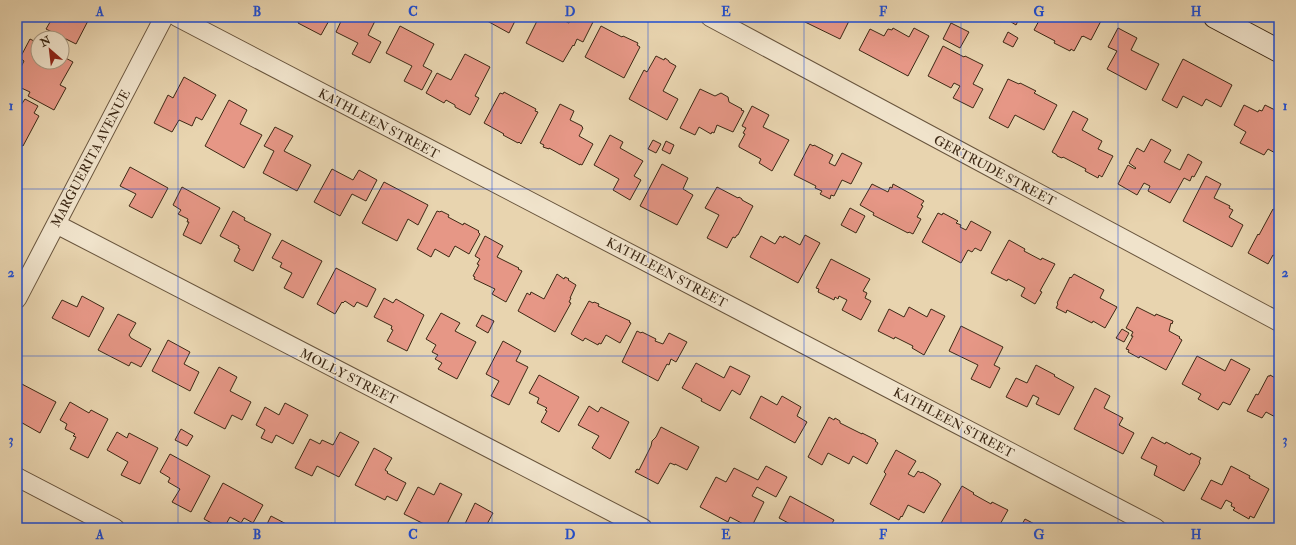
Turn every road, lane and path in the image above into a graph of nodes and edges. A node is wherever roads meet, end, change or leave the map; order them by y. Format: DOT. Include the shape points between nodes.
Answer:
graph roads {
  1 [pos="164,17"];
  2 [pos="177,17"];
  3 [pos="710,17"];
  4 [pos="1215,17"];
  5 [pos="1279,50"];
  6 [pos="56,224"];
  7 [pos="17,299"];
  8 [pos="1279,322"];
  9 [pos="17,477"];
  10 [pos="115,528"];
  11 [pos="643,528"];
  12 [pos="1156,528"];
  1 -- 6 [label="street, MARGUERITA AVENUE"];
  2 -- 12 [label="street, KATHLEEN STREET"];
  3 -- 8 [label="street, GERTRUDE STREET"];
  4 -- 5 [label="street"];
  6 -- 7 [label="street, MARGUERITA AVENUE"];
  6 -- 11 [label="street, MOLLY STREET"];
  9 -- 10 [label="street"];
}
